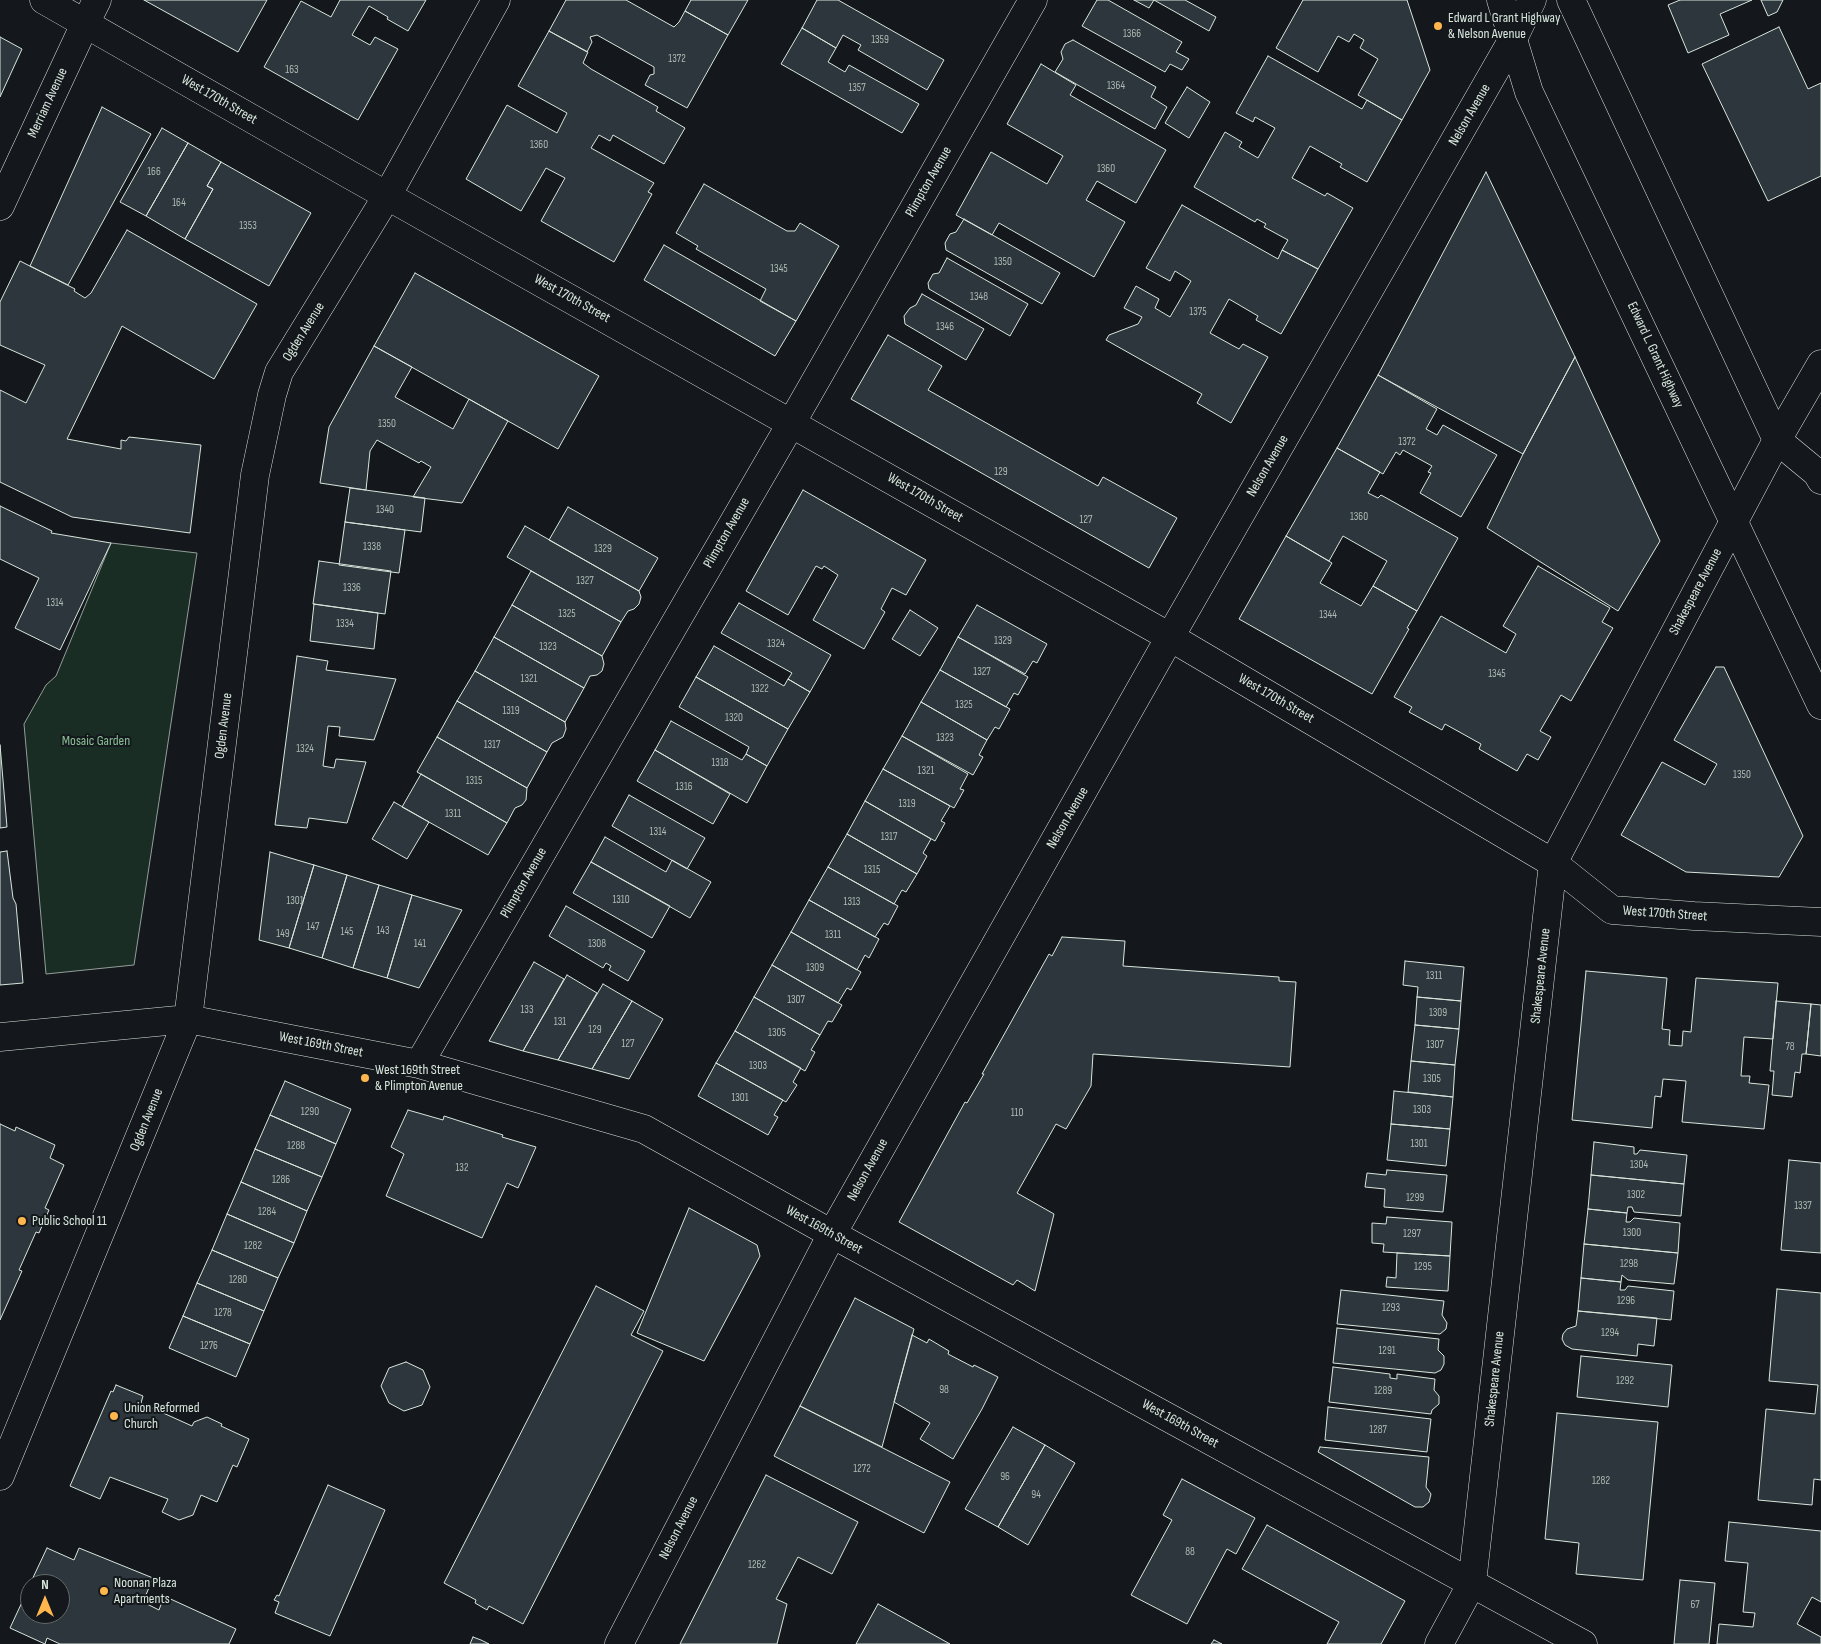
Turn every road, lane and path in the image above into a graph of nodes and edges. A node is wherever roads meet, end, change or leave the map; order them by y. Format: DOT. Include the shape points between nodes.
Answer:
graph roads {
  1 [pos="44,0"];
  2 [pos="97,0"];
  3 [pos="496,0"];
  4 [pos="1033,0"];
  5 [pos="1500,0"];
  6 [pos="1532,0"];
  7 [pos="1571,0"];
  8 [pos="85,24"];
  9 [pos="1513,39"];
  10 [pos="387,196"];
  11 [pos="0,206"];
  12 [pos="1821,364"];
  13 [pos="792,422"];
  14 [pos="1777,440"];
  15 [pos="1821,480"];
  16 [pos="1733,523"];
  17 [pos="1170,637"];
  18 [pos="1821,705"];
  19 [pos="1554,863"];
  20 [pos="1821,922"];
  21 [pos="188,1019"];
  22 [pos="0,1037"];
  23 [pos="419,1064"];
  24 [pos="832,1234"];
  25 [pos="0,1476"];
  26 [pos="1472,1583"];
  27 [pos="618,1644"];
  28 [pos="1439,1644"];
  29 [pos="1583,1644"];
  1 -- 8 [label="street, West 170th Street"];
  2 -- 8 [label="street, Merriam Avenue"];
  3 -- 10 [label="street, Ogden Avenue"];
  4 -- 13 [label="street, Plimpton Avenue"];
  5 -- 9 [label="street, Edward L. Grant Highway"];
  6 -- 9 [label="street, Nelson Avenue"];
  7 -- 14 [label="street"];
  8 -- 10 [label="street, West 170th Street"];
  8 -- 11 [label="street, Merriam Avenue"];
  9 -- 16 [label="street, Edward L. Grant Highway" via="1529,92"];
  9 -- 17 [label="street, Nelson Avenue"];
  10 -- 13 [label="street, West 170th Street"];
  10 -- 21 [label="street, Ogden Avenue" via="279,372 272,396 255,475"];
  12 -- 14 [label="street, Shakespeare Avenue"];
  13 -- 17 [label="street, West 170th Street"];
  13 -- 23 [label="street, Plimpton Avenue"];
  14 -- 15 [label="street"];
  14 -- 16 [label="street, Shakespeare Avenue"];
  16 -- 18 [label="street, Edward L. Grant Highway"];
  16 -- 19 [label="street, Shakespeare Avenue"];
  17 -- 19 [label="street, West 170th Street"];
  17 -- 24 [label="street, Nelson Avenue"];
  19 -- 20 [label="street, West 170th Street" via="1612,910"];
  19 -- 26 [label="street, Shakespeare Avenue"];
  21 -- 22 [label="street, West 169th Street"];
  21 -- 23 [label="street, West 169th Street"];
  21 -- 25 [label="street, Ogden Avenue"];
  23 -- 24 [label="street, West 169th Street" via="644,1129"];
  24 -- 26 [label="street, West 169th Street"];
  24 -- 27 [label="street, Nelson Avenue"];
  26 -- 28 [label="street, Shakespeare Avenue"];
  26 -- 29 [label="street, West 169th Street"];
}
